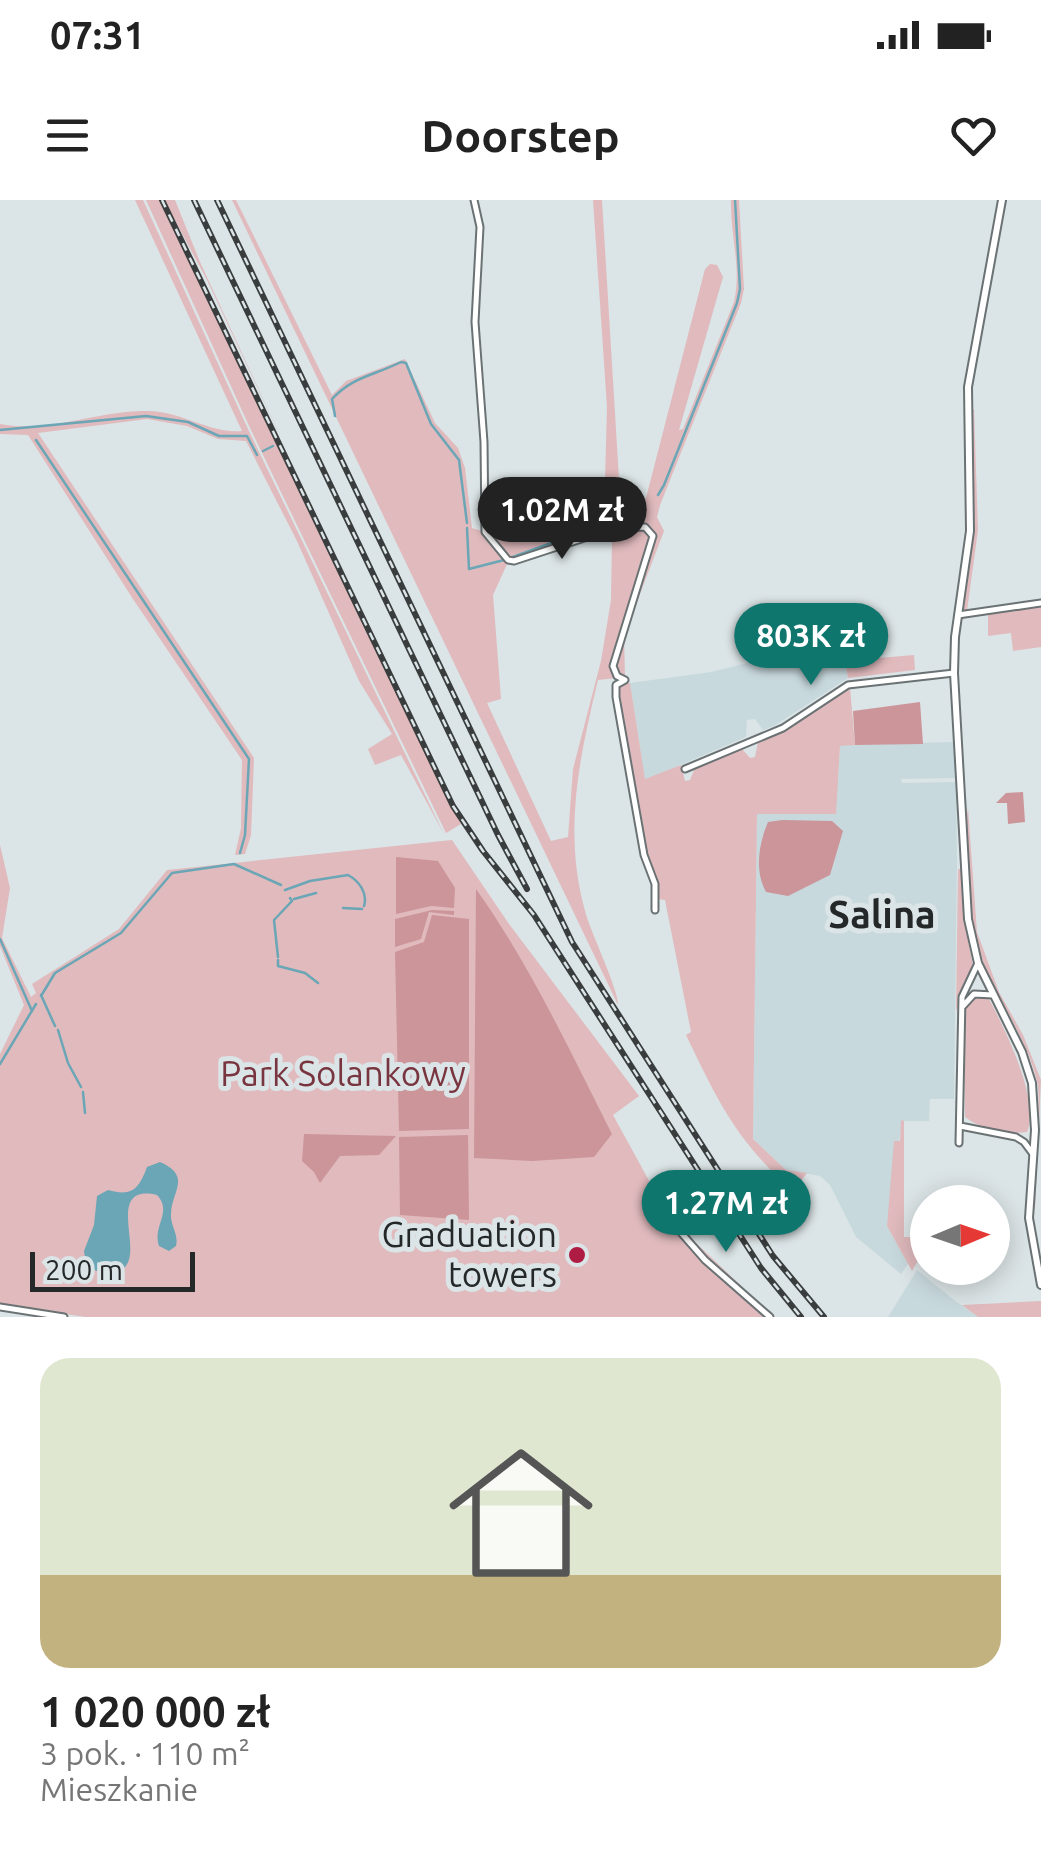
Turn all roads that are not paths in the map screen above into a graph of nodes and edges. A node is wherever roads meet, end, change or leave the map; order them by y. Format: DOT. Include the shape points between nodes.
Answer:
graph roads {
  1 [pos="474,200"];
  2 [pos="1002,200"];
  3 [pos="1041,604"];
  4 [pos="958,615"];
  5 [pos="954,672"];
  6 [pos="685,769"];
  7 [pos="655,910"];
  8 [pos="978,964"];
  9 [pos="993,995"];
  10 [pos="962,1012"];
  11 [pos="960,1126"];
  12 [pos="1035,1130"];
  13 [pos="1016,1137"];
  14 [pos="959,1143"];
  15 [pos="1033,1154"];
  16 [pos="663,1212"];
  17 [pos="1041,1285"];
  18 [pos="0,1307"];
  19 [pos="64,1317"];
  20 [pos="770,1317"];
  1 -- 7 [label="street" via="480,227 474,322 484,532 514,561 615,528 646,527 653,536 613,666 625,680 616,686 616,698"];
  2 -- 4 [label="main road" via="968,387 970,530"];
  3 -- 4 [label="street"];
  4 -- 5 [label="main road"];
  5 -- 6 [label="street" via="848,685 784,728"];
  5 -- 8 [label="main road" via="966,906"];
  8 -- 9 [label="main road"];
  8 -- 10 [label="street" via="962,996"];
  9 -- 10 [label="street" via="974,994"];
  9 -- 12 [label="main road" via="1030,1072"];
  10 -- 11 [label="street"];
  11 -- 13 [label="street"];
  11 -- 14 [label="street"];
  12 -- 13 [label="street"];
  12 -- 15 [label="main road"];
  13 -- 15 [label="street"];
  15 -- 17 [label="main road" via="1029,1218"];
  16 -- 20 [label="street"];
  18 -- 19 [label="street"];
}
